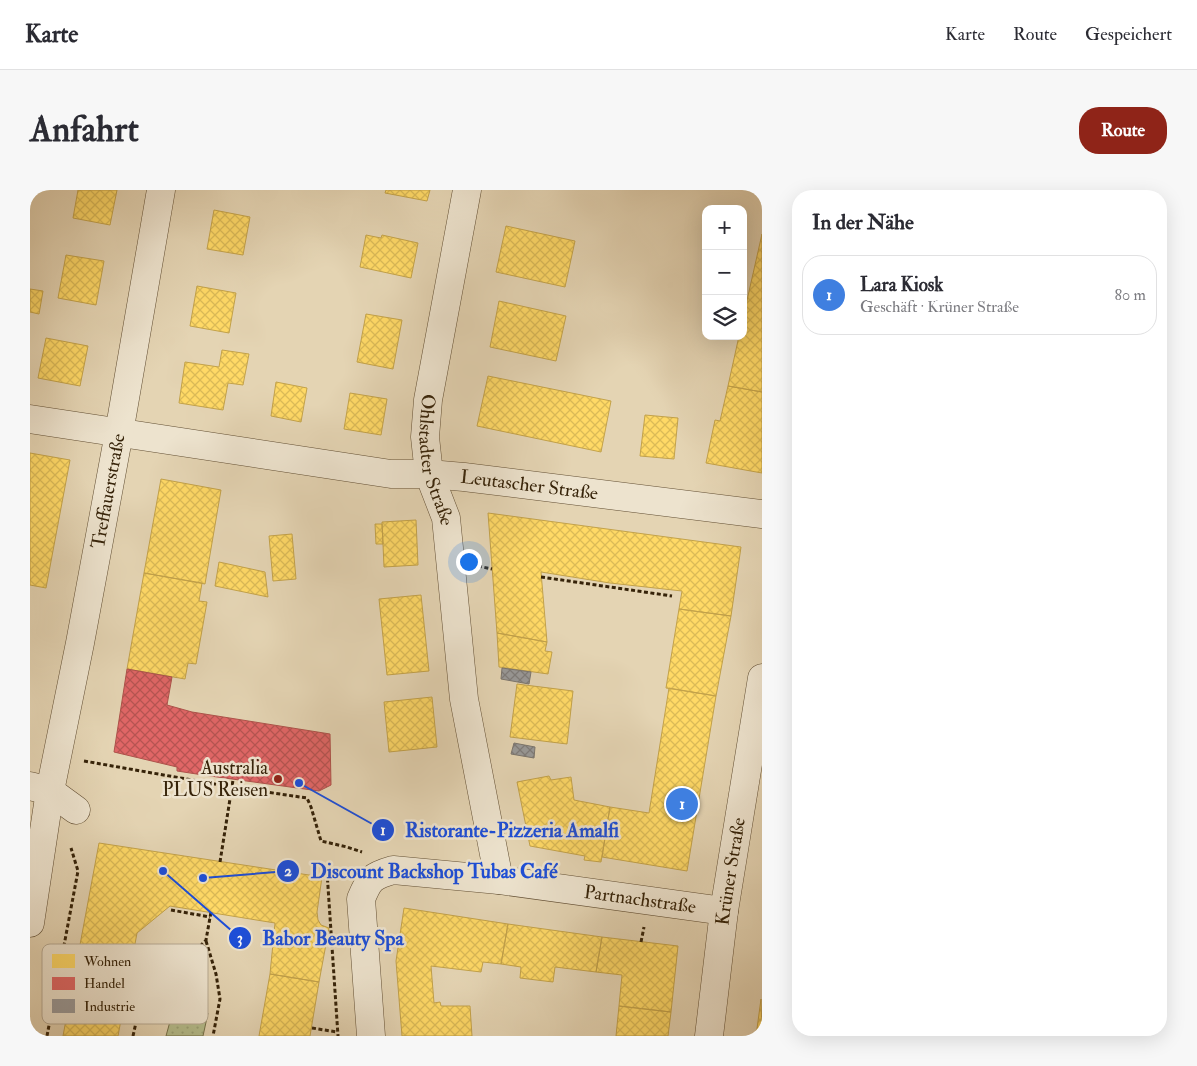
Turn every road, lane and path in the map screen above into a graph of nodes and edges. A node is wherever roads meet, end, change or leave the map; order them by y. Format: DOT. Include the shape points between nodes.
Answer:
graph roads {
  1 [pos="161,190"];
  2 [pos="467,190"];
  3 [pos="30,418"];
  4 [pos="119,433"];
  5 [pos="429,474"];
  6 [pos="762,514"];
  7 [pos="542,578"];
  8 [pos="672,596"];
  9 [pos="762,678"];
  10 [pos="83,769"];
  11 [pos="754,769"];
  12 [pos="233,780"];
  13 [pos="232,787"];
  14 [pos="40,789"];
  15 [pos="76,810"];
  16 [pos="220,862"];
  17 [pos="327,872"];
  18 [pos="379,874"];
  19 [pos="499,880"];
  20 [pos="171,910"];
  21 [pos="724,911"];
  22 [pos="30,923"];
  23 [pos="206,940"];
  24 [pos="64,944"];
  25 [pos="202,944"];
  26 [pos="207,944"];
  27 [pos="208,947"];
  28 [pos="312,1028"];
  29 [pos="338,1034"];
  30 [pos="213,1036"];
  31 [pos="371,1036"];
  32 [pos="709,1036"];
  1 -- 4 [label="street, Treffauerstraße"];
  2 -- 5 [label="street, Ohlstadter Straße" via="428,400 425,437"];
  3 -- 4 [label="street, Leutascher Straße"];
  4 -- 5 [label="street, Leutascher Straße" via="391,474"];
  4 -- 14 [label="street, Treffauerstraße" via="80,643"];
  5 -- 6 [label="street, Leutascher Straße"];
  5 -- 19 [label="street, Ohlstadter Straße" via="446,518 464,699"];
  7 -- 8 [label="path"];
  9 -- 11 [label="street, Krüner Straße"];
  10 -- 13 [label="path" via="84,761"];
  11 -- 21 [label="street, Krüner Straße"];
  12 -- 13 [label="path"];
  13 -- 16 [label="path"];
  13 -- 18 [label="path" via="307,798 321,841 363,853 375,863"];
  14 -- 15 [label="street"];
  14 -- 22 [label="street, Treffauerstraße"];
  15 -- 24 [label="path" via="70,843 78,871"];
  17 -- 29 [label="path"];
  18 -- 19 [label="street, Partnachstraße" via="393,870"];
  18 -- 31 [label="street" via="367,883 361,899"];
  19 -- 21 [label="street, Partnachstraße"];
  20 -- 23 [label="path" via="211,915"];
  21 -- 32 [label="street, Krüner Straße"];
  23 -- 25 [label="path"];
  23 -- 26 [label="path"];
  27 -- 30 [label="path" via="220,999"];
  28 -- 29 [label="path"];
}
